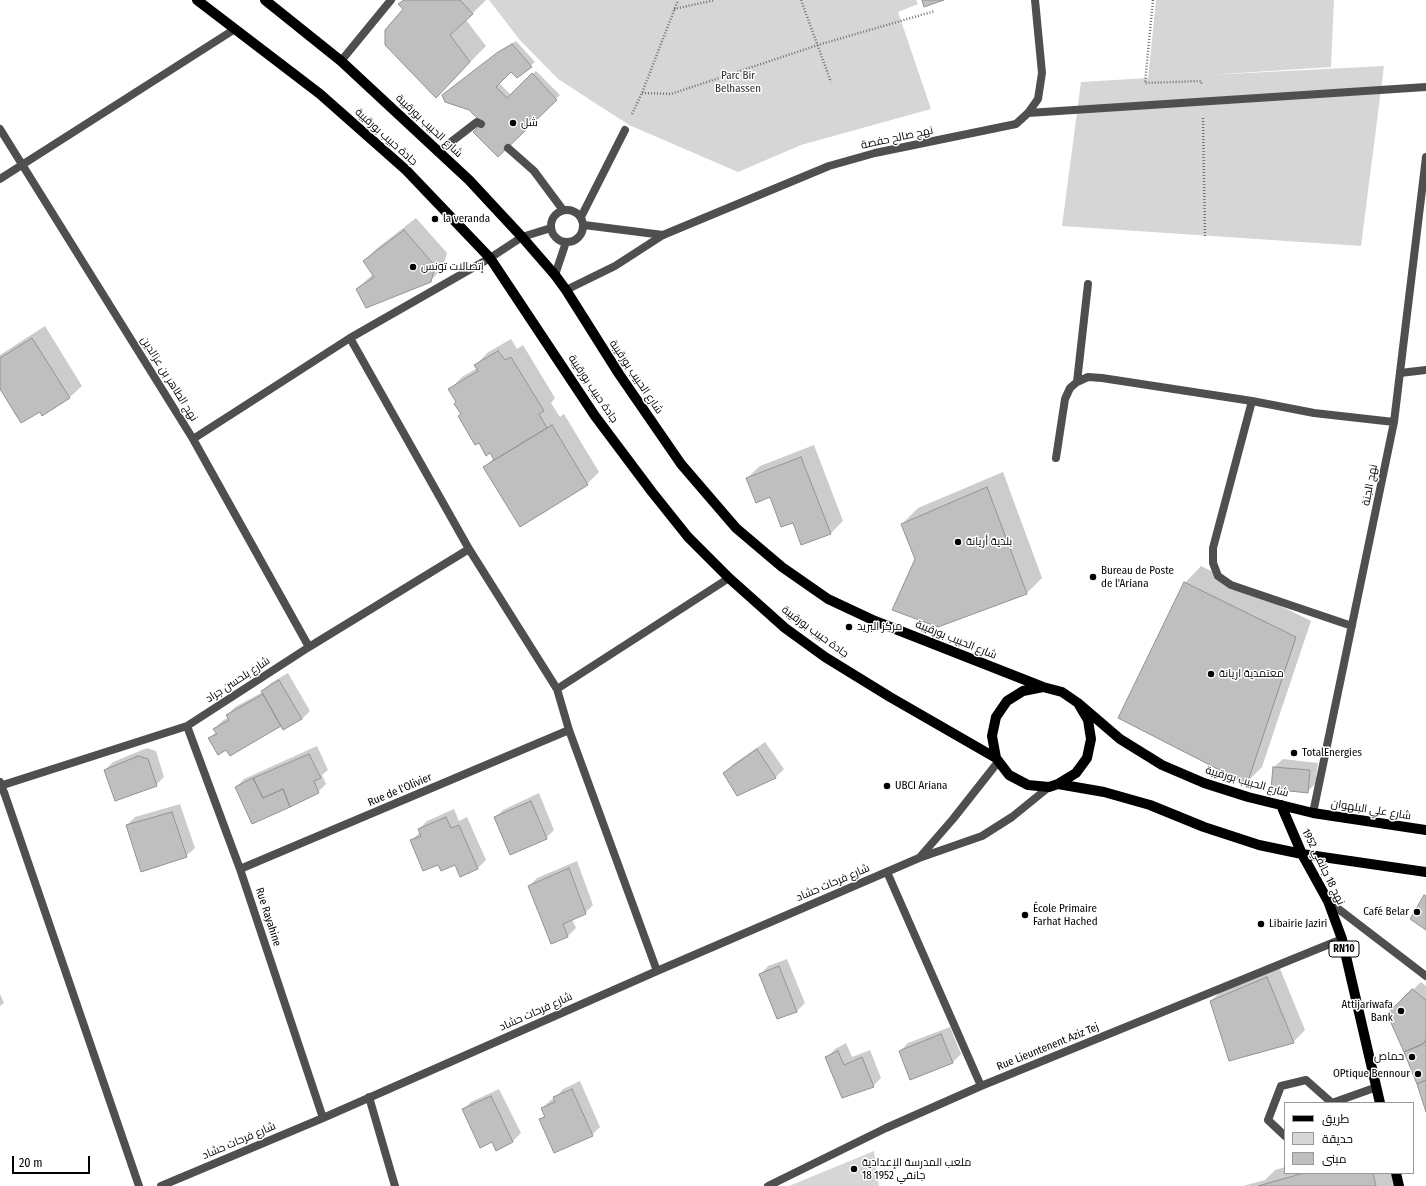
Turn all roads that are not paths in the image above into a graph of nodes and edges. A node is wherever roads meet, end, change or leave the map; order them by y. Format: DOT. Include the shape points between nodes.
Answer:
graph roads {
  1 [pos="197,0"];
  2 [pos="264,0"];
  3 [pos="391,0"];
  4 [pos="1035,0"];
  5 [pos="235,29"];
  6 [pos="341,61"];
  7 [pos="1426,87"];
  8 [pos="1028,113"];
  9 [pos="481,124"];
  10 [pos="0,128"];
  11 [pos="625,130"];
  12 [pos="508,148"];
  13 [pos="438,152"];
  14 [pos="1426,158"];
  15 [pos="24,165"];
  16 [pos="0,179"];
  17 [pos="562,210"];
  18 [pos="581,217"];
  19 [pos="584,225"];
  20 [pos="551,228"];
  21 [pos="663,235"];
  22 [pos="522,237"];
  23 [pos="566,242"];
  24 [pos="490,258"];
  25 [pos="555,275"];
  26 [pos="1088,284"];
  27 [pos="566,290"];
  28 [pos="350,338"];
  29 [pos="1426,370"];
  30 [pos="1400,373"];
  31 [pos="1077,382"];
  32 [pos="1252,401"];
  33 [pos="1394,422"];
  34 [pos="193,439"];
  35 [pos="1056,458"];
  36 [pos="469,549"];
  37 [pos="729,578"];
  38 [pos="1352,626"];
  39 [pos="309,647"];
  40 [pos="1043,687"];
  41 [pos="557,689"];
  42 [pos="1078,703"];
  43 [pos="187,726"];
  44 [pos="569,730"];
  45 [pos="997,760"];
  46 [pos="1,785"];
  47 [pos="1054,785"];
  48 [pos="1281,805"];
  49 [pos="1313,813"];
  50 [pos="1426,830"];
  51 [pos="1302,854"];
  52 [pos="919,858"];
  53 [pos="240,869"];
  54 [pos="887,872"];
  55 [pos="1426,872"];
  56 [pos="1328,901"];
  57 [pos="1342,939"];
  58 [pos="657,971"];
  59 [pos="1426,976"];
  60 [pos="981,1086"];
  61 [pos="1376,1087"];
  62 [pos="369,1097"];
  63 [pos="1331,1102"];
  64 [pos="1335,1102"];
  65 [pos="1380,1102"];
  66 [pos="323,1118"];
  67 [pos="1284,1135"];
  68 [pos="1396,1174"];
  69 [pos="139,1186"];
  70 [pos="162,1186"];
  71 [pos="396,1186"];
  72 [pos="768,1186"];
  73 [pos="1399,1186"];
  1 -- 5 [label="main road, جادة حبيب بورقيبة"];
  2 -- 6 [label="main road, شارع الحبيب بورقيبة"];
  3 -- 6 [label="street"];
  4 -- 8 [label="street, نهج صالح حفصة" via="1042,73 1038,99"];
  5 -- 15 [label="street"];
  5 -- 24 [label="main road, جادة حبيب بورقيبة" via="320,94 406,170"];
  6 -- 13 [label="main road, شارع الحبيب بورقيبة"];
  7 -- 8 [label="street"];
  8 -- 21 [label="street, نهج صالح حفصة" via="1016,124 875,153 829,166"];
  9 -- 13 [label="street" via="476,122"];
  10 -- 15 [label="street, نهج الطاهر بن عزالدين"];
  11 -- 18 [label="street"];
  12 -- 17 [label="street" via="534,171"];
  13 -- 22 [label="main road, شارع الحبيب بورقيبة" via="469,180"];
  14 -- 30 [label="street, نهج الجنة"];
  15 -- 16 [label="street"];
  15 -- 34 [label="street, نهج الطاهر بن عزالدين"];
  17 -- 18 [label="street" via="573,210"];
  17 -- 20 [label="street" via="553,217"];
  18 -- 19 [label="street"];
  19 -- 21 [label="street"];
  19 -- 23 [label="street" via="577,239"];
  20 -- 22 [label="street"];
  20 -- 23 [label="street" via="556,238"];
  21 -- 27 [label="street, نهج صالح حفصة" via="615,266"];
  22 -- 24 [label="street"];
  22 -- 25 [label="main road, شارع الحبيب بورقيبة"];
  23 -- 25 [label="street"];
  24 -- 28 [label="street"];
  24 -- 37 [label="main road, جادة حبيب بورقيبة" via="596,416 652,492 688,537"];
  25 -- 27 [label="main road, شارع الحبيب بورقيبة"];
  26 -- 31 [label="street"];
  27 -- 40 [label="main road, شارع الحبيب بورقيبة" via="619,374 681,464 736,528 782,567 828,599 875,621"];
  28 -- 34 [label="street"];
  28 -- 36 [label="street"];
  29 -- 30 [label="street"];
  30 -- 33 [label="street, نهج الجنة"];
  31 -- 32 [label="street" via="1088,377 1102,378"];
  31 -- 35 [label="street" via="1070,388 1066,399"];
  32 -- 33 [label="street" via="1314,413"];
  32 -- 38 [label="street" via="1213,548 1213,563 1218,576 1231,585"];
  33 -- 38 [label="street, نهج الجنة"];
  34 -- 39 [label="street, نهج الطاهر بن عزالدين"];
  36 -- 39 [label="street, شارع بلحسن جراد"];
  36 -- 41 [label="street"];
  37 -- 41 [label="street"];
  37 -- 45 [label="main road, جادة حبيب بورقيبة" via="785,628 825,656"];
  38 -- 49 [label="street, نهج الجنة"];
  39 -- 43 [label="street, شارع بلحسن جراد"];
  40 -- 42 [label="main road" via="1062,692"];
  40 -- 45 [label="main road" via="1023,691 1007,701 996,717 992,736"];
  41 -- 44 [label="street"];
  42 -- 47 [label="main road" via="1088,720 1091,739 1086,758 1076,774"];
  42 -- 48 [label="main road, شارع الحبيب بورقيبة" via="1120,739 1162,765 1204,783"];
  43 -- 46 [label="street, شارع بلحسن جراد"];
  43 -- 53 [label="street, Rue Rayahine"];
  44 -- 53 [label="street, Rue de l'Olivier"];
  44 -- 58 [label="street"];
  45 -- 47 [label="main road" via="1009,775 1028,785"];
  45 -- 52 [label="street, شارع فرحات حشاد" via="953,819"];
  46 -- 69 [label="street"];
  47 -- 51 [label="main road" via="1104,792 1150,805 1260,845"];
  47 -- 52 [label="street, شارع فرحات حشاد" via="982,836"];
  48 -- 49 [label="main road, شارع الحبيب بورقيبة"];
  48 -- 51 [label="main road, نهج 18 جانفي 1952 / RN10"];
  49 -- 50 [label="main road, شارع علي البلهوان"];
  51 -- 55 [label="main road"];
  51 -- 56 [label="main road, نهج 18 جانفي 1952 / RN10"];
  52 -- 54 [label="street, شارع فرحات حشاد"];
  53 -- 66 [label="street, Rue Rayahine"];
  54 -- 58 [label="street, شارع فرحات حشاد"];
  54 -- 60 [label="street"];
  56 -- 57 [label="main road, نهج 18 جانفي 1952 / RN10"];
  56 -- 59 [label="street"];
  57 -- 60 [label="street, Rue Lieuntenent Aziz Tej"];
  57 -- 61 [label="main road, نهج 18 جانفي 1952 / RN10"];
  58 -- 62 [label="street, شارع فرحات حشاد"];
  60 -- 72 [label="street, Rue Lieuntenent Aziz Tej" via="886,1128"];
  61 -- 64 [label="street"];
  61 -- 65 [label="main road, نهج 18 جانفي 1952 / RN10"];
  62 -- 66 [label="street, شارع فرحات حشاد"];
  62 -- 71 [label="street"];
  63 -- 67 [label="street" via="1306,1080 1281,1086 1268,1120"];
  66 -- 70 [label="street, شارع فرحات حشاد"];
  68 -- 73 [label="main road"];
}
